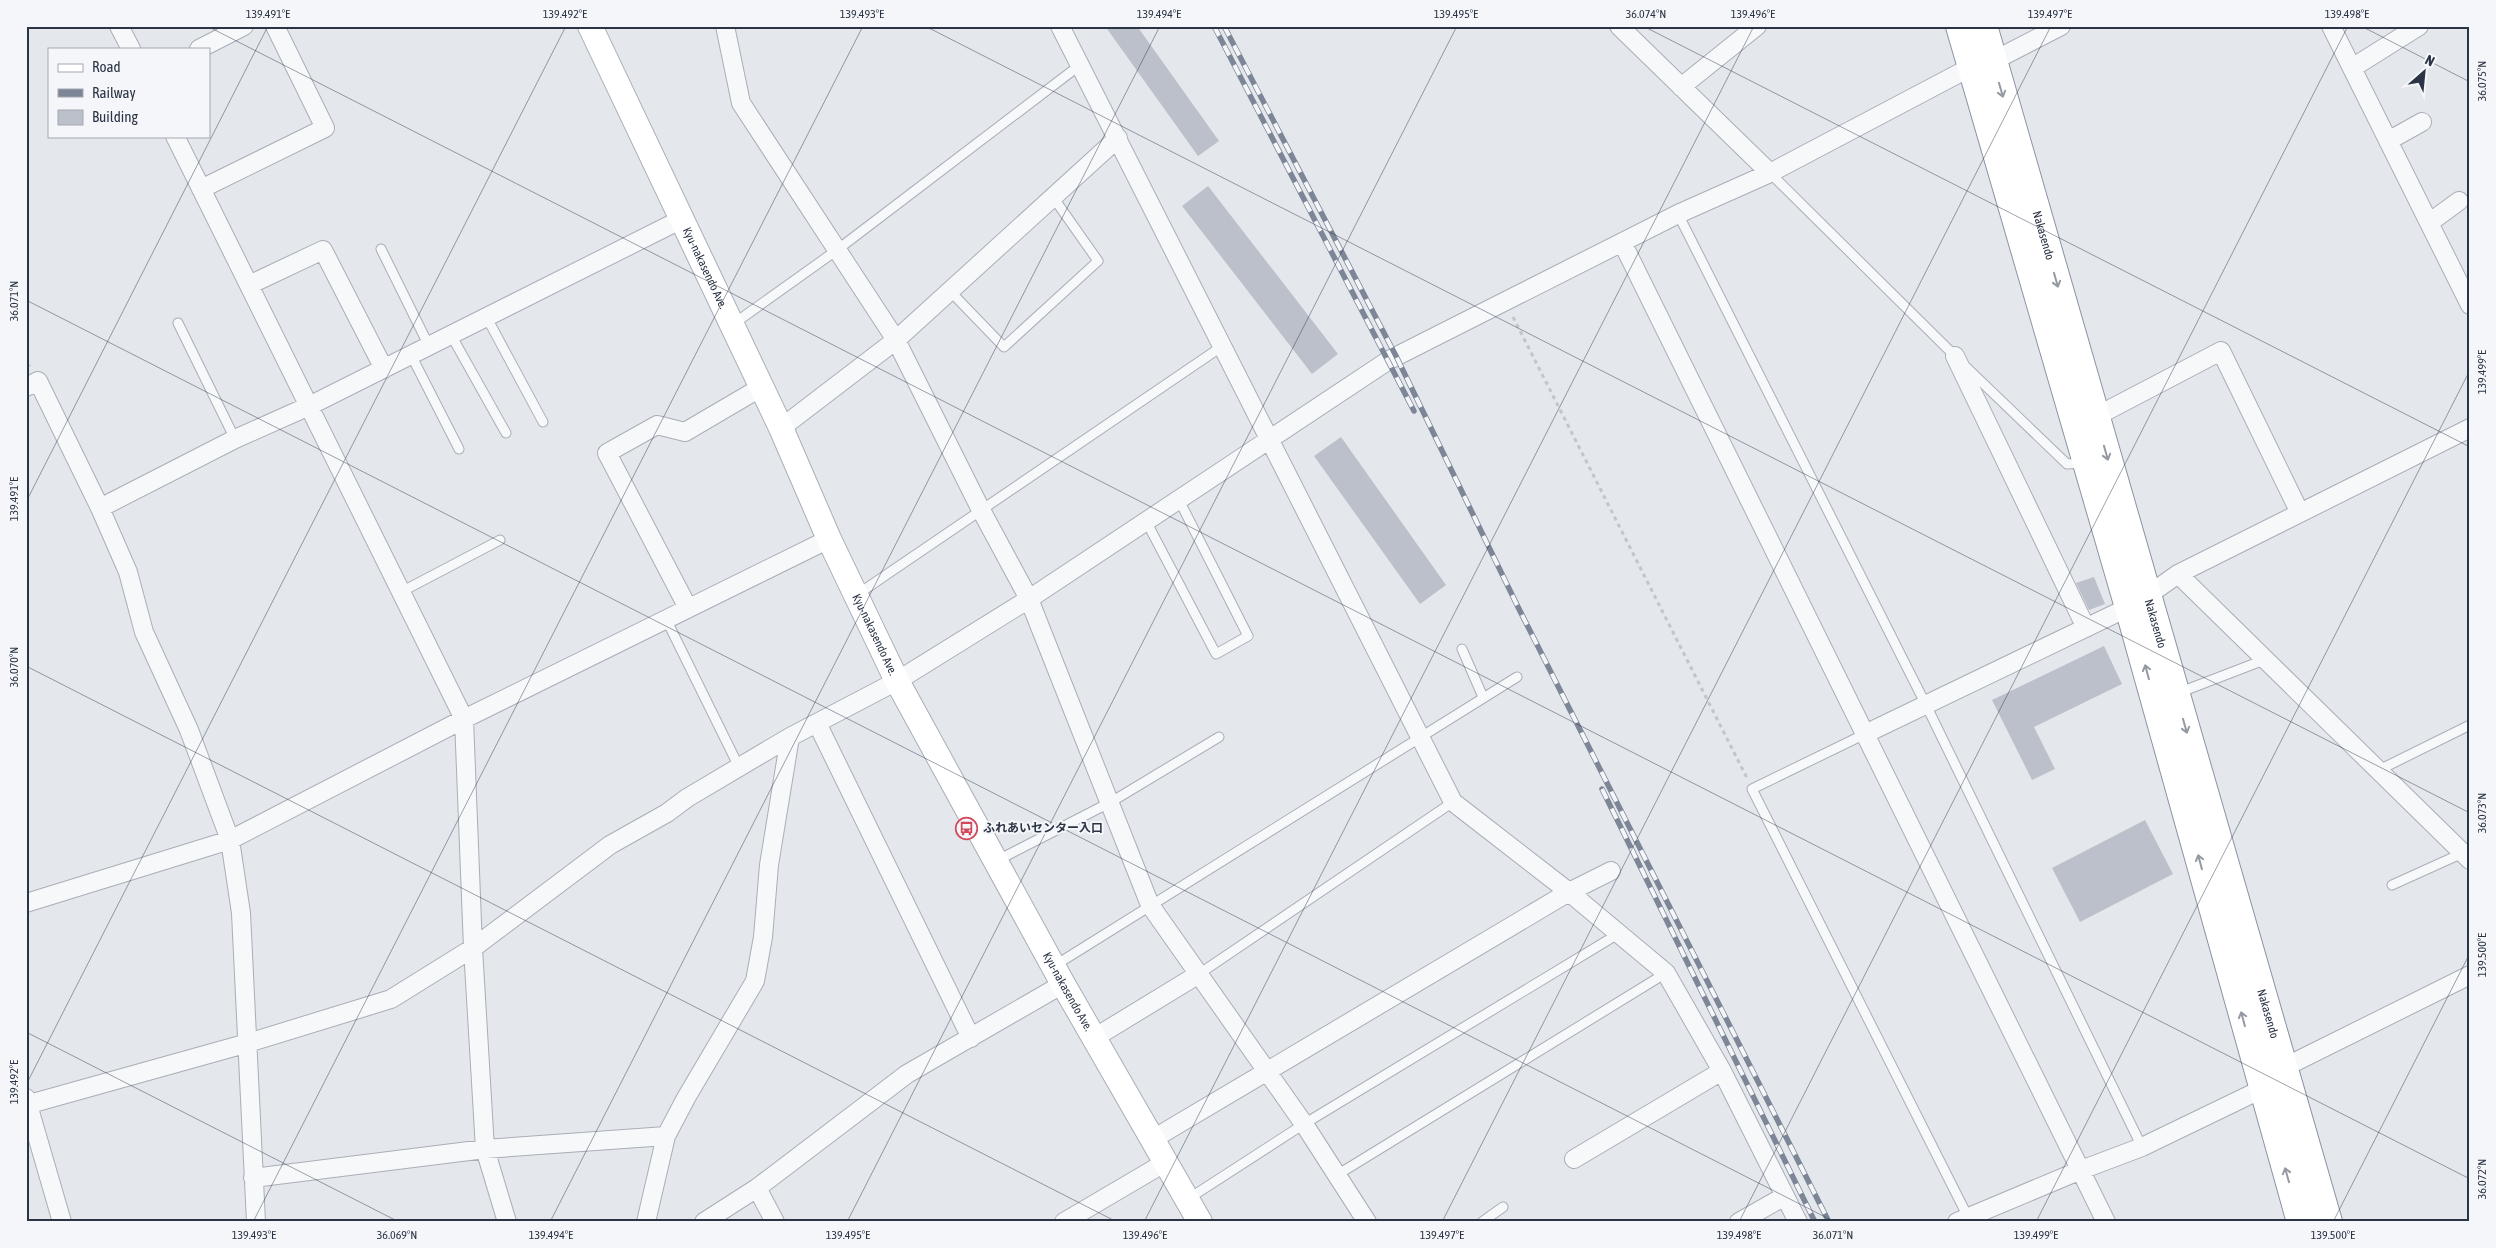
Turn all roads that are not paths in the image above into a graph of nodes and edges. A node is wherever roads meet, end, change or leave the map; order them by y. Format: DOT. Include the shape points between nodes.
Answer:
graph roads {
  1 [pos="119,26"];
  2 [pos="244,26"];
  3 [pos="275,26"];
  4 [pos="590,26"];
  5 [pos="725,26"];
  6 [pos="1060,26"];
  7 [pos="1618,26"];
  8 [pos="1757,26"];
  9 [pos="1960,26"];
  10 [pos="1982,26"];
  11 [pos="2061,26"];
  12 [pos="2331,26"];
  13 [pos="2419,26"];
  14 [pos="130,48"];
  15 [pos="201,48"];
  16 [pos="1982,64"];
  17 [pos="1080,65"];
  18 [pos="2352,68"];
  19 [pos="1681,86"];
  20 [pos="2422,122"];
  21 [pos="176,138"];
  22 [pos="1118,138"];
  23 [pos="2388,141"];
  24 [pos="1770,173"];
  25 [pos="201,189"];
  26 [pos="1053,197"];
  27 [pos="2459,200"];
  28 [pos="1678,214"];
  29 [pos="682,219"];
  30 [pos="2429,223"];
  31 [pos="1622,242"];
  32 [pos="381,249"];
  33 [pos="836,250"];
  34 [pos="249,285"];
  35 [pos="950,290"];
  36 [pos="2470,306"];
  37 [pos="486,318"];
  38 [pos="178,323"];
  39 [pos="732,325"];
  40 [pos="452,335"];
  41 [pos="896,340"];
  42 [pos="429,346"];
  43 [pos="1221,347"];
  44 [pos="411,355"];
  45 [pos="1955,356"];
  46 [pos="384,369"];
  47 [pos="26,387"];
  48 [pos="760,388"];
  49 [pos="309,406"];
  50 [pos="2096,417"];
  51 [pos="543,422"];
  52 [pos="781,428"];
  53 [pos="2470,428"];
  54 [pos="506,433"];
  55 [pos="1270,438"];
  56 [pos="235,439"];
  57 [pos="459,449"];
  58 [pos="2086,463"];
  59 [pos="1179,500"];
  60 [pos="100,508"];
  61 [pos="981,510"];
  62 [pos="2300,513"];
  63 [pos="1146,521"];
  64 [pos="829,539"];
  65 [pos="500,540"];
  66 [pos="2178,574"];
  67 [pos="401,592"];
  68 [pos="856,595"];
  69 [pos="1029,598"];
  70 [pos="2138,601"];
  71 [pos="688,608"];
  72 [pos="666,619"];
  73 [pos="2086,628"];
  74 [pos="1462,649"];
  75 [pos="2264,660"];
  76 [pos="1517,677"];
  77 [pos="897,681"];
  78 [pos="2176,694"];
  79 [pos="1483,697"];
  80 [pos="1926,705"];
  81 [pos="464,720"];
  82 [pos="817,723"];
  83 [pos="2470,725"];
  84 [pos="1865,734"];
  85 [pos="790,737"];
  86 [pos="1219,737"];
  87 [pos="1420,738"];
  88 [pos="740,767"];
  89 [pos="2377,771"];
  90 [pos="1111,802"];
  91 [pos="1453,802"];
  92 [pos="230,840"];
  93 [pos="2468,855"];
  94 [pos="996,862"];
  95 [pos="1612,871"];
  96 [pos="2392,885"];
  97 [pos="1569,892"];
  98 [pos="26,903"];
  99 [pos="1150,905"];
  100 [pos="1618,934"];
  101 [pos="473,948"];
  102 [pos="1666,973"];
  103 [pos="1199,974"];
  104 [pos="1058,975"];
  105 [pos="2470,975"];
  106 [pos="971,1038"];
  107 [pos="1094,1038"];
  108 [pos="248,1043"];
  109 [pos="2283,1068"];
  110 [pos="1722,1071"];
  111 [pos="1268,1072"];
  112 [pos="2262,1089"];
  113 [pos="27,1102"];
  114 [pos="1304,1124"];
  115 [pos="666,1136"];
  116 [pos="1153,1140"];
  117 [pos="2142,1147"];
  118 [pos="484,1149"];
  119 [pos="1574,1159"];
  120 [pos="1166,1162"];
  121 [pos="2080,1170"];
  122 [pos="1337,1175"];
  123 [pos="254,1178"];
  124 [pos="756,1188"];
  125 [pos="1786,1196"];
  126 [pos="1188,1200"];
  127 [pos="1503,1207"];
  128 [pos="1962,1220"];
  129 [pos="62,1222"];
  130 [pos="256,1222"];
  131 [pos="507,1222"];
  132 [pos="646,1222"];
  133 [pos="704,1222"];
  134 [pos="775,1222"];
  135 [pos="1064,1222"];
  136 [pos="1200,1222"];
  137 [pos="1367,1222"];
  138 [pos="1482,1222"];
  139 [pos="1739,1222"];
  140 [pos="1798,1222"];
  141 [pos="2106,1222"];
  142 [pos="2301,1222"];
  143 [pos="2328,1222"];
  1 -- 14 [label="street"];
  2 -- 15 [label="street"];
  3 -- 25 [label="street" via="325,128"];
  4 -- 29 [label="main road, Kyu-nakasendo Ave."];
  5 -- 33 [label="street" via="741,103"];
  6 -- 17 [label="street"];
  7 -- 19 [label="street"];
  8 -- 19 [label="street"];
  9 -- 16 [label="highway, Nakasendo"];
  10 -- 16 [label="highway, Nakasendo"];
  11 -- 16 [label="street"];
  12 -- 18 [label="street"];
  13 -- 18 [label="street"];
  16 -- 24 [label="street"];
  16 -- 50 [label="highway, Nakasendo, one-way"];
  16 -- 58 [label="highway, Nakasendo"];
  17 -- 22 [label="street"];
  17 -- 33 [label="lane"];
  18 -- 23 [label="street"];
  19 -- 24 [label="street"];
  20 -- 23 [label="street"];
  21 -- 25 [label="street"];
  22 -- 26 [label="street"];
  22 -- 43 [label="street"];
  23 -- 30 [label="street"];
  24 -- 28 [label="street"];
  24 -- 45 [label="lane"];
  25 -- 34 [label="street"];
  26 -- 35 [label="street"];
  26 -- 35 [label="lane" via="1098,261 1004,347"];
  27 -- 30 [label="street"];
  28 -- 31 [label="street"];
  28 -- 80 [label="lane"];
  29 -- 37 [label="street"];
  29 -- 39 [label="main road, Kyu-nakasendo Ave."];
  30 -- 36 [label="street"];
  31 -- 55 [label="street" via="1388,360"];
  31 -- 84 [label="street"];
  32 -- 42 [label="lane"];
  33 -- 39 [label="lane"];
  33 -- 41 [label="street"];
  34 -- 46 [label="street" via="323,250"];
  34 -- 49 [label="street"];
  35 -- 41 [label="street"];
  37 -- 40 [label="street"];
  37 -- 51 [label="lane"];
  38 -- 56 [label="lane"];
  39 -- 48 [label="main road, Kyu-nakasendo Ave."];
  40 -- 42 [label="street"];
  40 -- 54 [label="lane"];
  41 -- 52 [label="street"];
  41 -- 61 [label="street"];
  42 -- 44 [label="street"];
  43 -- 55 [label="street"];
  43 -- 61 [label="lane"];
  44 -- 46 [label="street"];
  44 -- 57 [label="lane"];
  45 -- 58 [label="lane" via="2067,464"];
  45 -- 73 [label="street"];
  46 -- 49 [label="street"];
  47 -- 60 [label="street" via="38,382"];
  48 -- 52 [label="main road, Kyu-nakasendo Ave."];
  48 -- 71 [label="street" via="685,432 657,425 607,453"];
  49 -- 56 [label="street"];
  49 -- 67 [label="street"];
  50 -- 62 [label="street" via="2221,351"];
  50 -- 70 [label="highway, Nakasendo, one-way"];
  52 -- 64 [label="main road, Kyu-nakasendo Ave."];
  53 -- 62 [label="street"];
  55 -- 59 [label="street"];
  55 -- 87 [label="street"];
  56 -- 60 [label="street"];
  58 -- 70 [label="highway, Nakasendo"];
  59 -- 63 [label="street"];
  59 -- 63 [label="lane" via="1248,636 1216,654"];
  60 -- 92 [label="street" via="128,572 144,632 188,730"];
  61 -- 68 [label="lane"];
  61 -- 69 [label="street"];
  62 -- 66 [label="street"];
  63 -- 69 [label="street"];
  64 -- 68 [label="main road, Kyu-nakasendo Ave."];
  64 -- 71 [label="street"];
  65 -- 67 [label="lane"];
  66 -- 70 [label="street"];
  66 -- 75 [label="street"];
  67 -- 81 [label="street"];
  68 -- 77 [label="main road, Kyu-nakasendo Ave."];
  69 -- 77 [label="street"];
  69 -- 90 [label="street"];
  70 -- 73 [label="street"];
  70 -- 78 [label="highway, Nakasendo"];
  112 -- 70 [label="highway, Nakasendo, one-way"];
  71 -- 72 [label="street"];
  72 -- 81 [label="street"];
  72 -- 88 [label="lane"];
  73 -- 80 [label="street"];
  74 -- 79 [label="lane"];
  75 -- 78 [label="lane"];
  75 -- 89 [label="street"];
  76 -- 79 [label="lane"];
  77 -- 82 [label="street"];
  77 -- 94 [label="main road, Kyu-nakasendo Ave."];
  78 -- 109 [label="highway, Nakasendo, one-way"];
  79 -- 87 [label="lane"];
  80 -- 84 [label="street"];
  80 -- 117 [label="lane"];
  81 -- 92 [label="street"];
  81 -- 101 [label="street"];
  82 -- 85 [label="street"];
  82 -- 106 [label="street"];
  83 -- 89 [label="lane"];
  84 -- 121 [label="street"];
  84 -- 128 [label="lane" via="1752,789"];
  85 -- 88 [label="street"];
  85 -- 115 [label="street" via="768,865 763,937 755,981"];
  86 -- 90 [label="lane"];
  87 -- 91 [label="street"];
  87 -- 99 [label="lane"];
  88 -- 101 [label="street" via="610,845"];
  89 -- 93 [label="street"];
  90 -- 94 [label="lane"];
  90 -- 99 [label="street"];
  91 -- 97 [label="street"];
  91 -- 103 [label="lane"];
  92 -- 98 [label="street"];
  92 -- 108 [label="street" via="241,913"];
  93 -- 96 [label="lane"];
  94 -- 104 [label="main road, Kyu-nakasendo Ave."];
  95 -- 97 [label="street"];
  97 -- 100 [label="street"];
  97 -- 111 [label="street"];
  99 -- 103 [label="street"];
  99 -- 104 [label="lane"];
  100 -- 102 [label="street"];
  100 -- 114 [label="lane"];
  101 -- 108 [label="street" via="391,999"];
  101 -- 118 [label="street"];
  102 -- 110 [label="street"];
  102 -- 122 [label="lane"];
  103 -- 107 [label="street"];
  103 -- 111 [label="street"];
  104 -- 106 [label="street"];
  104 -- 107 [label="main road, Kyu-nakasendo Ave."];
  105 -- 109 [label="street"];
  106 -- 124 [label="street" via="907,1074"];
  107 -- 116 [label="main road, Kyu-nakasendo Ave."];
  108 -- 113 [label="street"];
  108 -- 123 [label="street"];
  109 -- 143 [label="highway, Nakasendo"];
  110 -- 119 [label="street"];
  110 -- 125 [label="street"];
  111 -- 114 [label="street"];
  111 -- 116 [label="street"];
  112 -- 117 [label="street"];
  142 -- 112 [label="highway, Nakasendo, one-way"];
  113 -- 129 [label="street"];
  114 -- 122 [label="street"];
  114 -- 126 [label="lane"];
  115 -- 118 [label="street"];
  115 -- 132 [label="street"];
  116 -- 120 [label="main road, Kyu-nakasendo Ave."];
  117 -- 121 [label="street"];
  118 -- 123 [label="street"];
  118 -- 131 [label="street"];
  120 -- 126 [label="main road, Kyu-nakasendo Ave."];
  120 -- 135 [label="street"];
  121 -- 128 [label="street"];
  121 -- 141 [label="street"];
  122 -- 137 [label="street"];
  123 -- 130 [label="street"];
  124 -- 133 [label="street"];
  124 -- 134 [label="street"];
  125 -- 139 [label="street"];
  125 -- 140 [label="street"];
  126 -- 136 [label="main road, Kyu-nakasendo Ave."];
  127 -- 138 [label="lane"];
}
